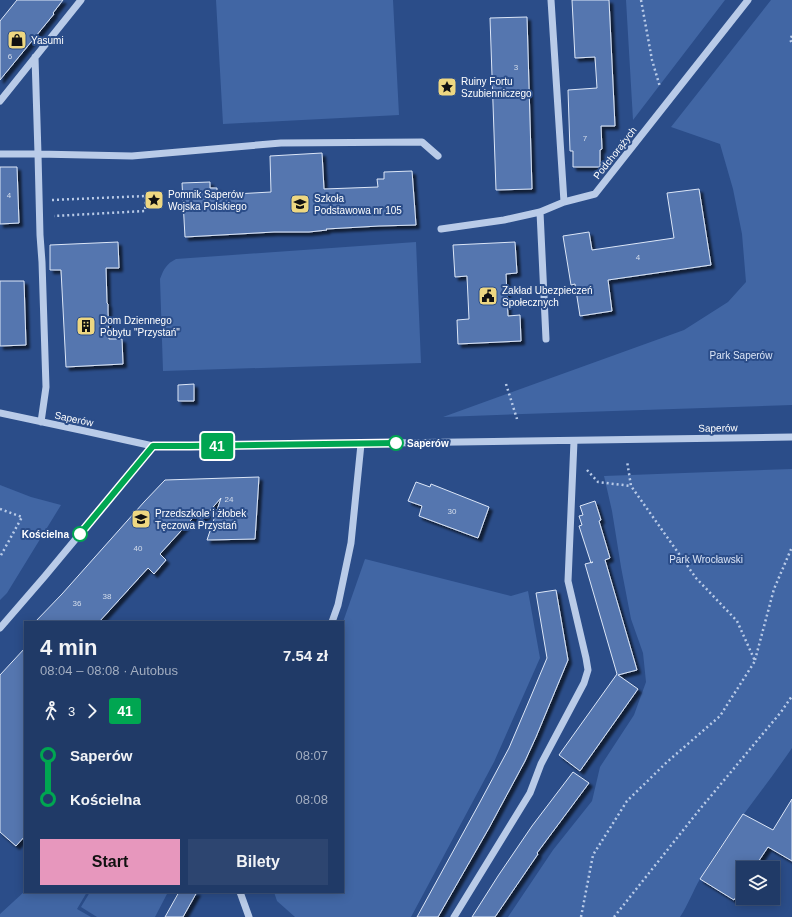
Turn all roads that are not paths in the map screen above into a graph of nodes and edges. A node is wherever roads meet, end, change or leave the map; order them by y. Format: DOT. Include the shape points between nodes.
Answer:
graph roads {
  1 [pos="81,0"];
  2 [pos="551,0"];
  3 [pos="748,0"];
  4 [pos="35,57"];
  5 [pos="0,101"];
  6 [pos="0,154"];
  7 [pos="38,154"];
  8 [pos="438,156"];
  9 [pos="564,202"];
  10 [pos="540,212"];
  11 [pos="441,229"];
  12 [pos="546,340"];
  13 [pos="0,413"];
  14 [pos="41,422"];
  15 [pos="792,437"];
  16 [pos="574,441"];
  17 [pos="361,444"];
  18 [pos="153,446"];
  19 [pos="332,621"];
  20 [pos="0,628"];
  21 [pos="240,893"];
  22 [pos="249,917"];
  23 [pos="454,917"];
  1 -- 4 [label="street"];
  2 -- 9 [label="street"];
  3 -- 9 [label="street, Podchorążych" via="595,194"];
  4 -- 5 [label="street"];
  4 -- 7 [label="street"];
  6 -- 7 [label="street"];
  7 -- 8 [label="street" via="132,156 281,144 422,142"];
  7 -- 14 [label="street" via="46,387"];
  9 -- 10 [label="street, Podchorążych"];
  10 -- 11 [label="street, Podchorążych"];
  10 -- 12 [label="street"];
  13 -- 14 [label="street, Saperów"];
  14 -- 18 [label="street, Saperów"];
  15 -- 16 [label="street, Saperów"];
  16 -- 17 [label="street, Saperów"];
  16 -- 23 [label="street" via="568,581 588,670 584,683 541,764 530,793"];
  17 -- 18 [label="street, Saperów"];
  17 -- 19 [label="street" via="351,543"];
  18 -- 20 [label="street"];
  21 -- 22 [label="street"];
}
